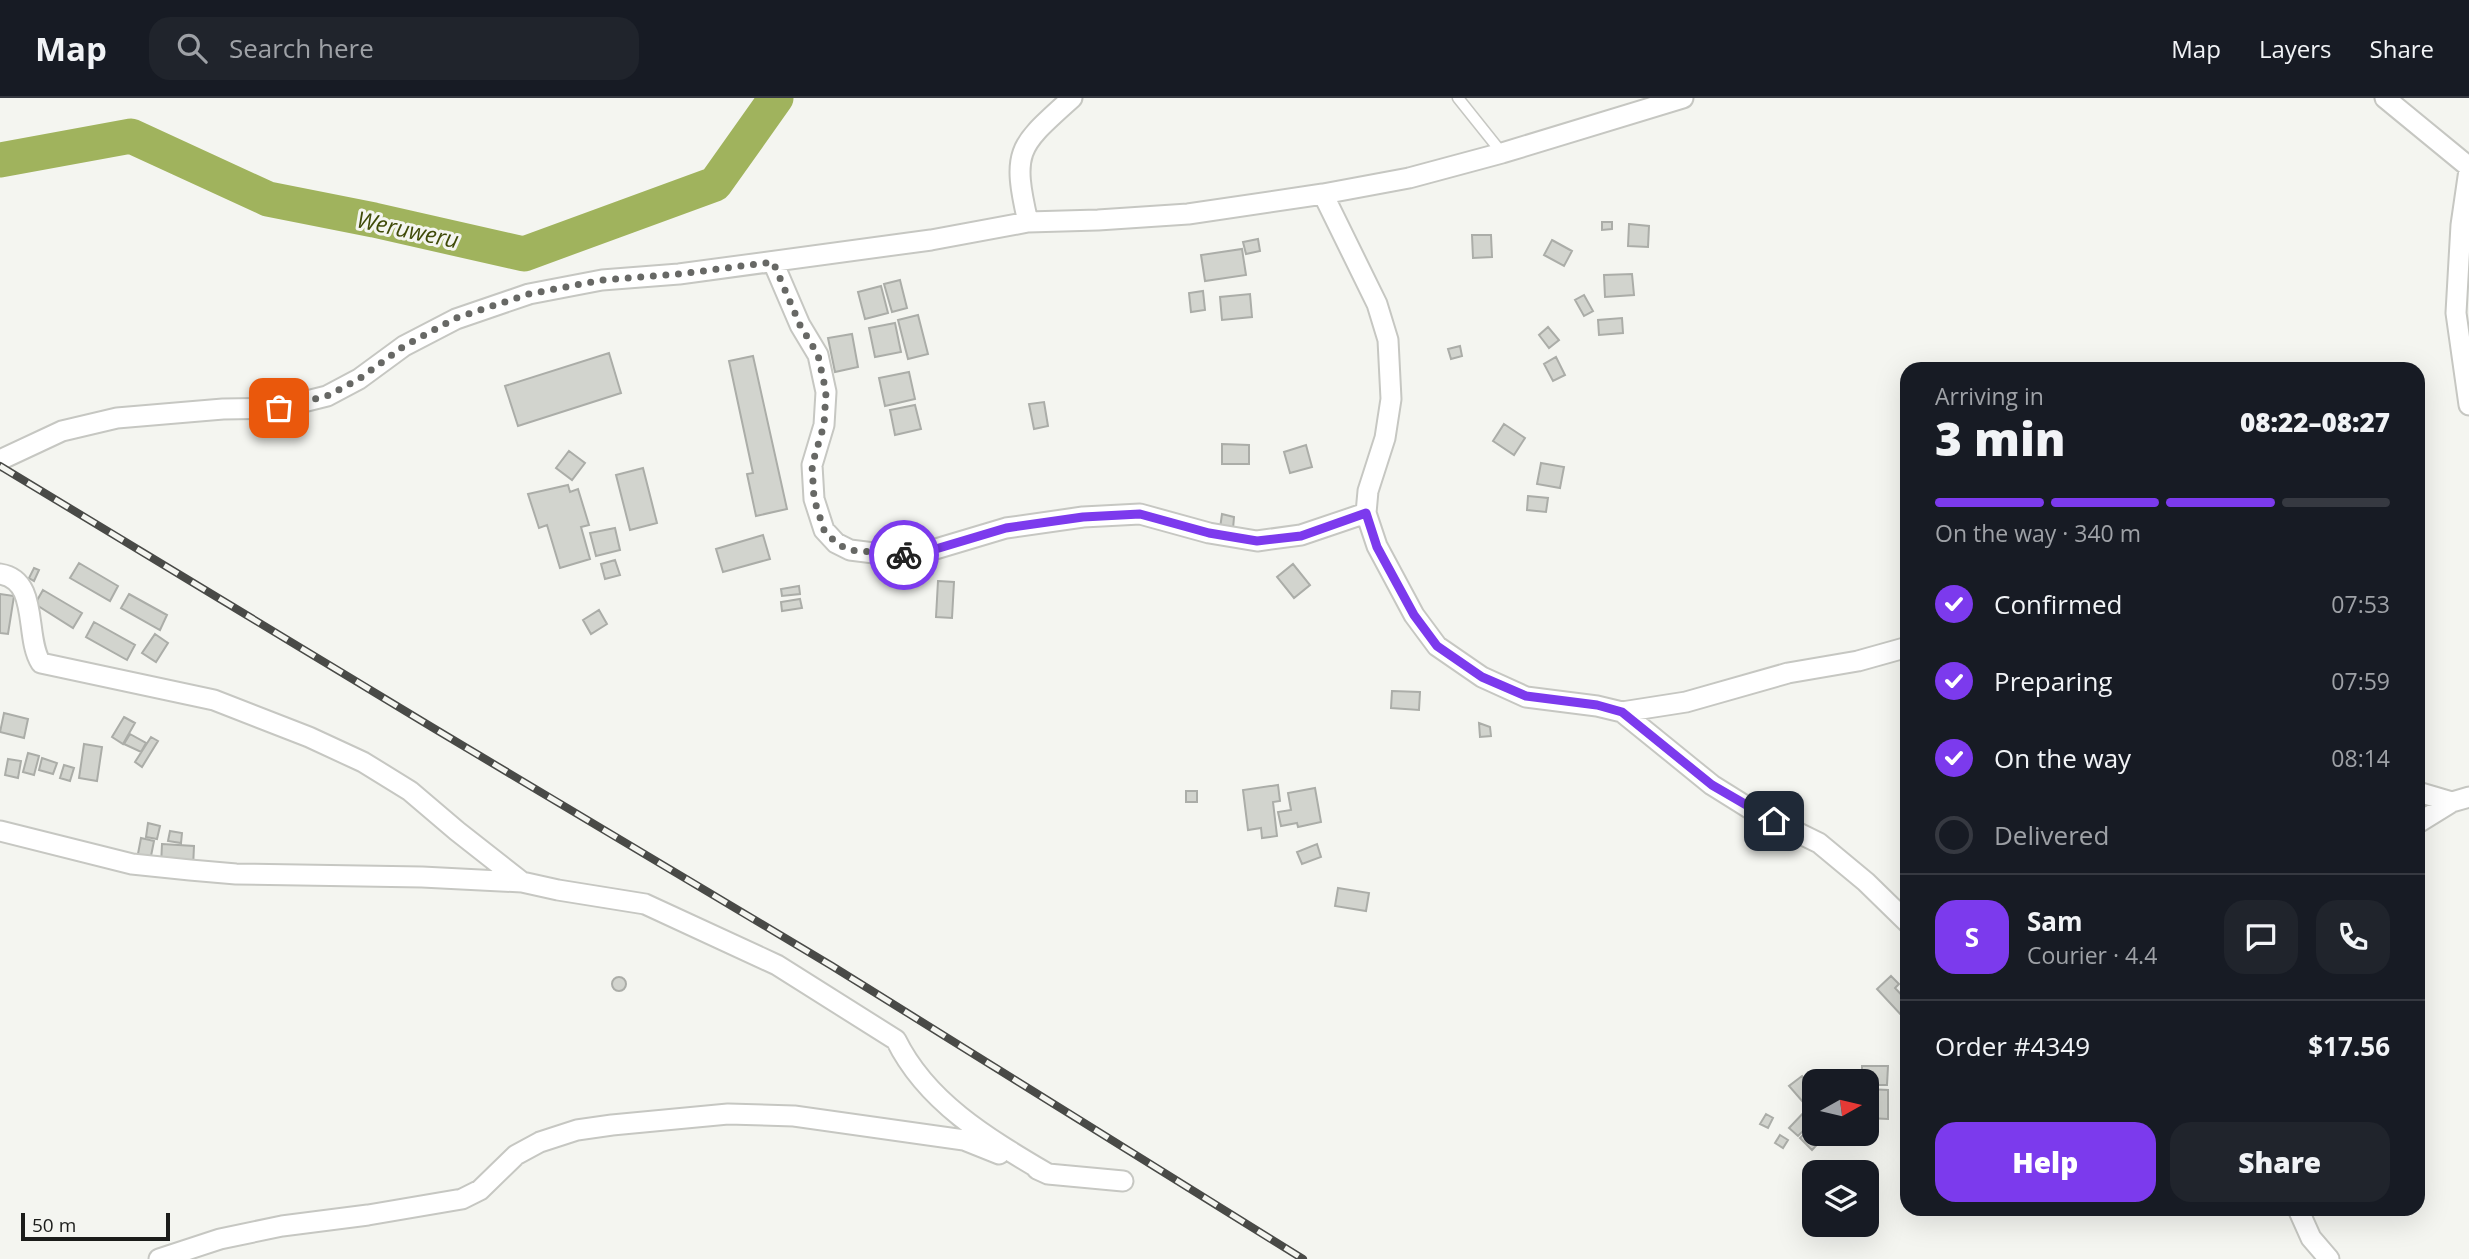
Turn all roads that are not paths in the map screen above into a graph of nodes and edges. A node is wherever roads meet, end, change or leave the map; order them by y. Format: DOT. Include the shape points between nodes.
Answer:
graph roads {
  1 [pos="1072,98"];
  2 [pos="1458,98"];
  3 [pos="1683,98"];
  4 [pos="2385,98"];
  5 [pos="1502,153"];
  6 [pos="2469,168"];
  7 [pos="1323,194"];
  8 [pos="1028,222"];
  9 [pos="773,262"];
  10 [pos="2469,405"];
  11 [pos="0,460"];
  12 [pos="1366,513"];
  13 [pos="0,574"];
  14 [pos="1900,649"];
  15 [pos="1622,712"];
  16 [pos="2425,793"];
  17 [pos="2460,799"];
  18 [pos="2425,818"];
  19 [pos="0,831"];
  20 [pos="522,882"];
  21 [pos="1900,915"];
  22 [pos="1048,1174"];
  23 [pos="1123,1181"];
  24 [pos="2301,1216"];
  25 [pos="159,1259"];
  26 [pos="2329,1259"];
  1 -- 8 [label="street" via="1034,132 1020,157"];
  2 -- 5 [label="lane"];
  3 -- 5 [label="street"];
  4 -- 6 [label="street"];
  5 -- 7 [label="street" via="1409,178"];
  6 -- 10 [label="street" via="2456,313"];
  7 -- 8 [label="street" via="1188,214"];
  7 -- 12 [label="street" via="1377,304 1388,340 1391,400"];
  8 -- 9 [label="street"];
  9 -- 11 [label="street" via="602,280 529,294 456,318 327,396 279,408 117,418 62,431"];
  9 -- 12 [label="street" via="818,355 826,392 824,425 812,465 814,499 824,530 849,550 898,556 1006,528 1140,514 1257,541 1301,536"];
  12 -- 15 [label="street" via="1377,547 1414,615 1437,646 1482,677 1526,696"];
  13 -- 20 [label="street" via="10,576 26,594 34,653 41,663 214,700 309,737 410,791"];
  14 -- 15 [label="street" via="1788,673 1686,702"];
  15 -- 21 [label="street" via="1712,785 1819,843"];
  16 -- 17 [label="street"];
  17 -- 18 [label="street"];
  19 -- 20 [label="street" via="132,864 190,870"];
  20 -- 22 [label="street" via="645,904 777,965 896,1040 928,1087 964,1120"];
  22 -- 23 [label="street"];
  22 -- 25 [label="street" via="964,1140 794,1116 687,1117 577,1130 540,1142 516,1155 480,1190 462,1199 269,1229"];
  24 -- 26 [label="street" via="2311,1238"];
}
